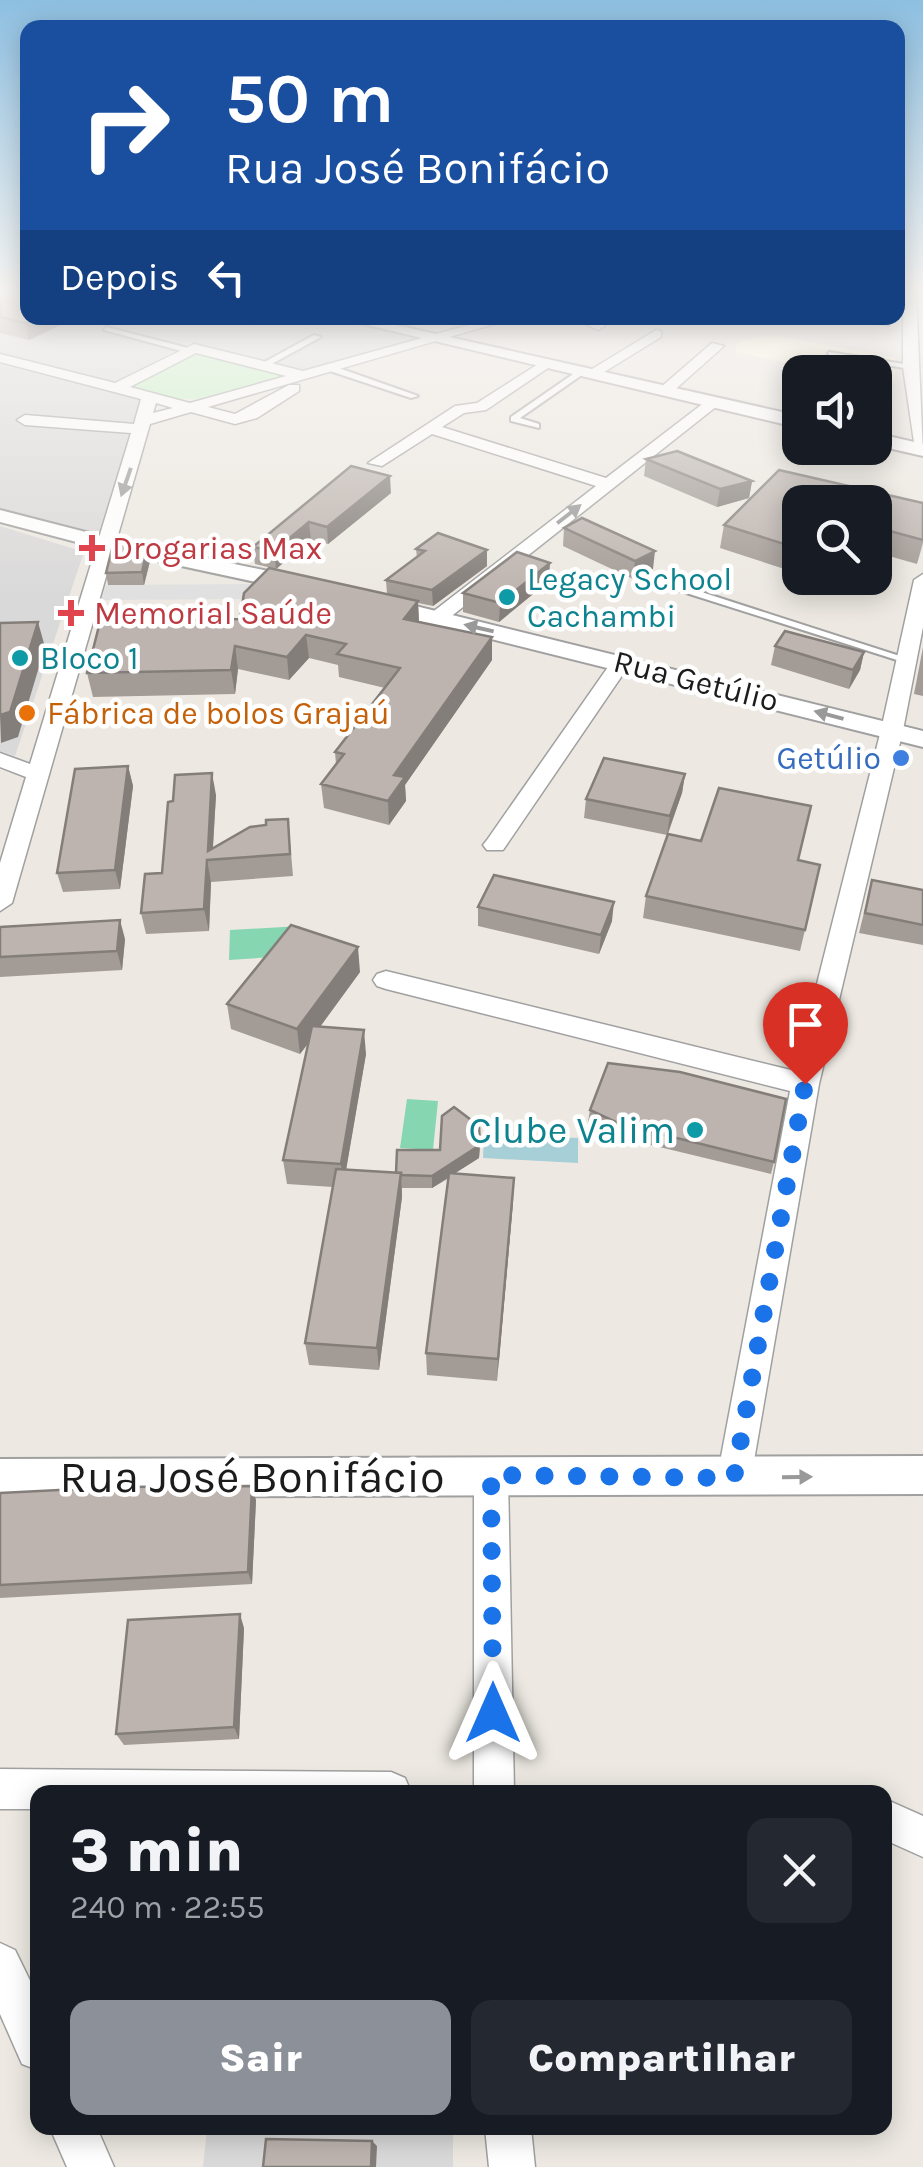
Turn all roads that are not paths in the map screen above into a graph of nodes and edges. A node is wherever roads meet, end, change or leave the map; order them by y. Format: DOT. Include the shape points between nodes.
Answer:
graph roads {
  1 [pos="133,394"];
  2 [pos="232,394"];
  3 [pos="279,394"];
  4 [pos="408,394"];
  5 [pos="500,394"];
  6 [pos="553,394"];
  7 [pos="678,394"];
  8 [pos="918,394"];
  9 [pos="414,396"];
  10 [pos="150,399"];
  11 [pos="714,402"];
  12 [pos="183,406"];
  13 [pos="782,418"];
  14 [pos="24,420"];
  15 [pos="144,424"];
  16 [pos="536,426"];
  17 [pos="431,429"];
  18 [pos="892,443"];
  19 [pos="923,450"];
  20 [pos="376,463"];
  21 [pos="607,484"];
  22 [pos="0,516"];
  23 [pos="107,544"];
  24 [pos="923,580"];
  25 [pos="683,589"];
  26 [pos="320,590"];
  27 [pos="359,599"];
  28 [pos="437,618"];
  29 [pos="904,659"];
  30 [pos="622,661"];
  31 [pos="892,730"];
  32 [pos="923,739"];
  33 [pos="0,760"];
  34 [pos="38,774"];
  35 [pos="496,845"];
  36 [pos="4,877"];
  37 [pos="0,903"];
  38 [pos="386,980"];
  39 [pos="805,1084"];
  40 [pos="491,1475"];
  41 [pos="923,1475"];
  42 [pos="0,1478"];
  43 [pos="734,1478"];
  44 [pos="494,1785"];
  45 [pos="0,1788"];
  46 [pos="30,1788"];
  47 [pos="892,1822"];
  48 [pos="923,1837"];
  49 [pos="0,1965"];
  50 [pos="30,2031"];
  51 [pos="76,2135"];
  52 [pos="509,2135"];
  53 [pos="91,2167"];
  54 [pos="512,2167"];
  1 -- 10 [label="street"];
  2 -- 12 [label="street"];
  3 -- 12 [label="street" via="244,418"];
  4 -- 9 [label="lane"];
  5 -- 17 [label="street"];
  6 -- 16 [label="lane" via="514,418"];
  7 -- 11 [label="street"];
  8 -- 19 [label="street"];
  10 -- 12 [label="street"];
  10 -- 15 [label="street"];
  11 -- 13 [label="street"];
  11 -- 21 [label="street"];
  12 -- 15 [label="street"];
  14 -- 15 [label="street"];
  15 -- 23 [label="street, one-way"];
  17 -- 20 [label="street"];
  17 -- 21 [label="street"];
  18 -- 19 [label="street"];
  28 -- 21 [label="street, one-way"];
  22 -- 23 [label="street"];
  23 -- 26 [label="street"];
  23 -- 34 [label="street"];
  24 -- 29 [label="street"];
  25 -- 29 [label="lane"];
  27 -- 28 [label="street, Rua Getúlio"];
  30 -- 28 [label="street, Rua Getúlio, one-way"];
  29 -- 31 [label="street"];
  31 -- 30 [label="street, Rua Getúlio, one-way"];
  30 -- 35 [label="street"];
  31 -- 32 [label="street, Rua Getúlio"];
  31 -- 39 [label="street"];
  33 -- 34 [label="street"];
  34 -- 36 [label="street"];
  36 -- 37 [label="street"];
  38 -- 39 [label="street"];
  39 -- 43 [label="street"];
  40 -- 42 [label="street, Rua José Bonifácio"];
  40 -- 43 [label="street, Rua José Bonifácio"];
  40 -- 44 [label="street"];
  43 -- 41 [label="street, Rua José Bonifácio, one-way"];
  45 -- 46 [label="street"];
  47 -- 48 [label="street"];
  49 -- 50 [label="street"];
  51 -- 53 [label="street"];
  52 -- 54 [label="street"];
}
